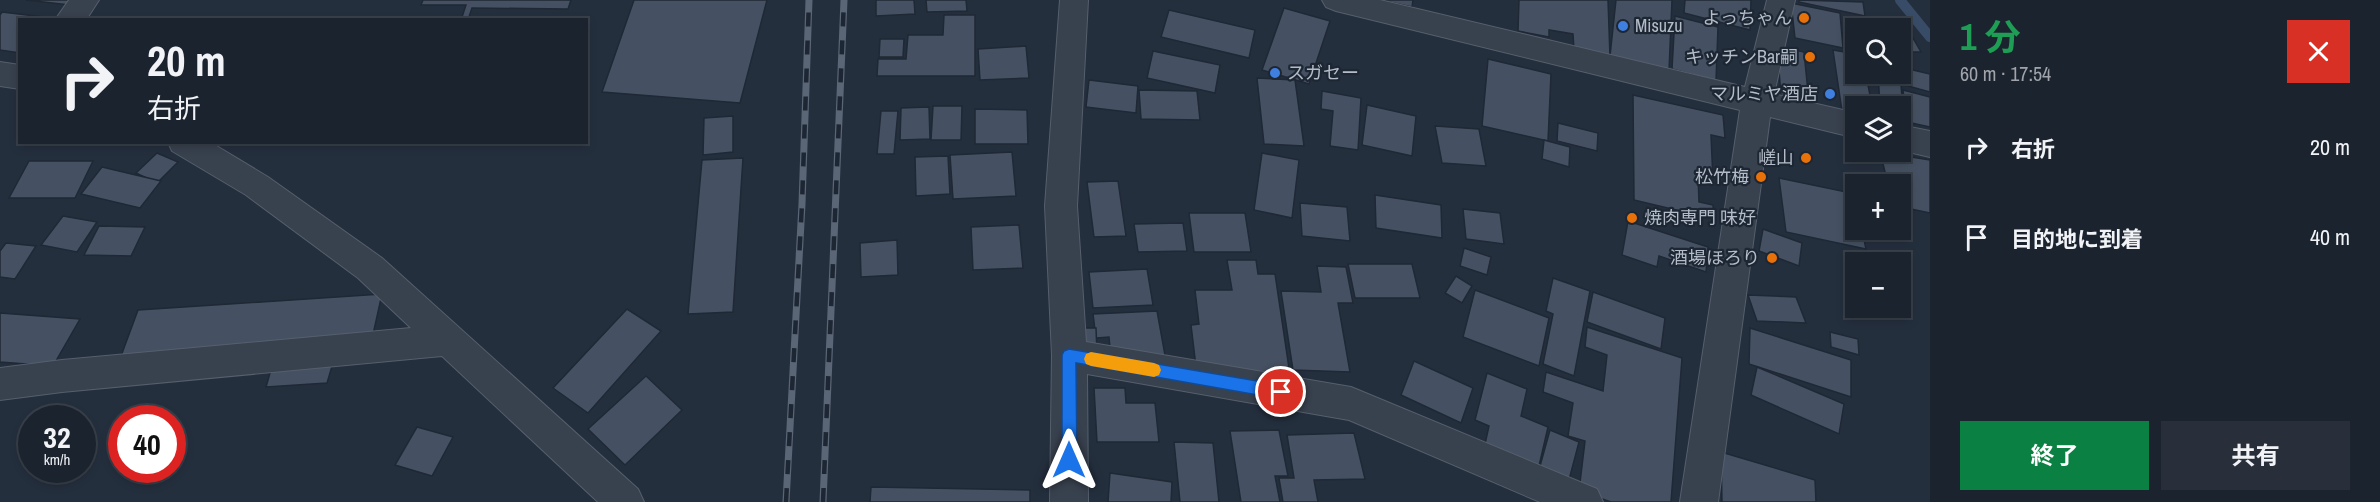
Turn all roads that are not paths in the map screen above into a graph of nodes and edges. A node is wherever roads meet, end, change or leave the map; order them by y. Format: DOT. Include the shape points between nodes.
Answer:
graph roads {
  1 [pos="85,0"];
  2 [pos="1074,0"];
  3 [pos="1336,0"];
  4 [pos="1781,0"];
  5 [pos="71,18"];
  6 [pos="0,74"];
  7 [pos="18,77"];
  8 [pos="1757,101"];
  9 [pos="1845,123"];
  10 [pos="1911,140"];
  11 [pos="186,144"];
  12 [pos="1930,144"];
  13 [pos="447,339"];
  14 [pos="1069,355"];
  15 [pos="0,384"];
  16 [pos="625,502"];
  17 [pos="1069,502"];
  18 [pos="1584,502"];
  19 [pos="1699,502"];
  1 -- 5 [label="street"];
  2 -- 14 [label="street" via="1061,206"];
  3 -- 8 [label="street"];
  4 -- 8 [label="street"];
  6 -- 7 [label="street"];
  8 -- 9 [label="street"];
  8 -- 19 [label="street"];
  10 -- 12 [label="street"];
  11 -- 13 [label="street" via="257,186 321,231 370,268"];
  13 -- 15 [label="street"];
  13 -- 16 [label="street"];
  14 -- 17 [label="street"];
  14 -- 18 [label="street" via="1351,404"];
}
